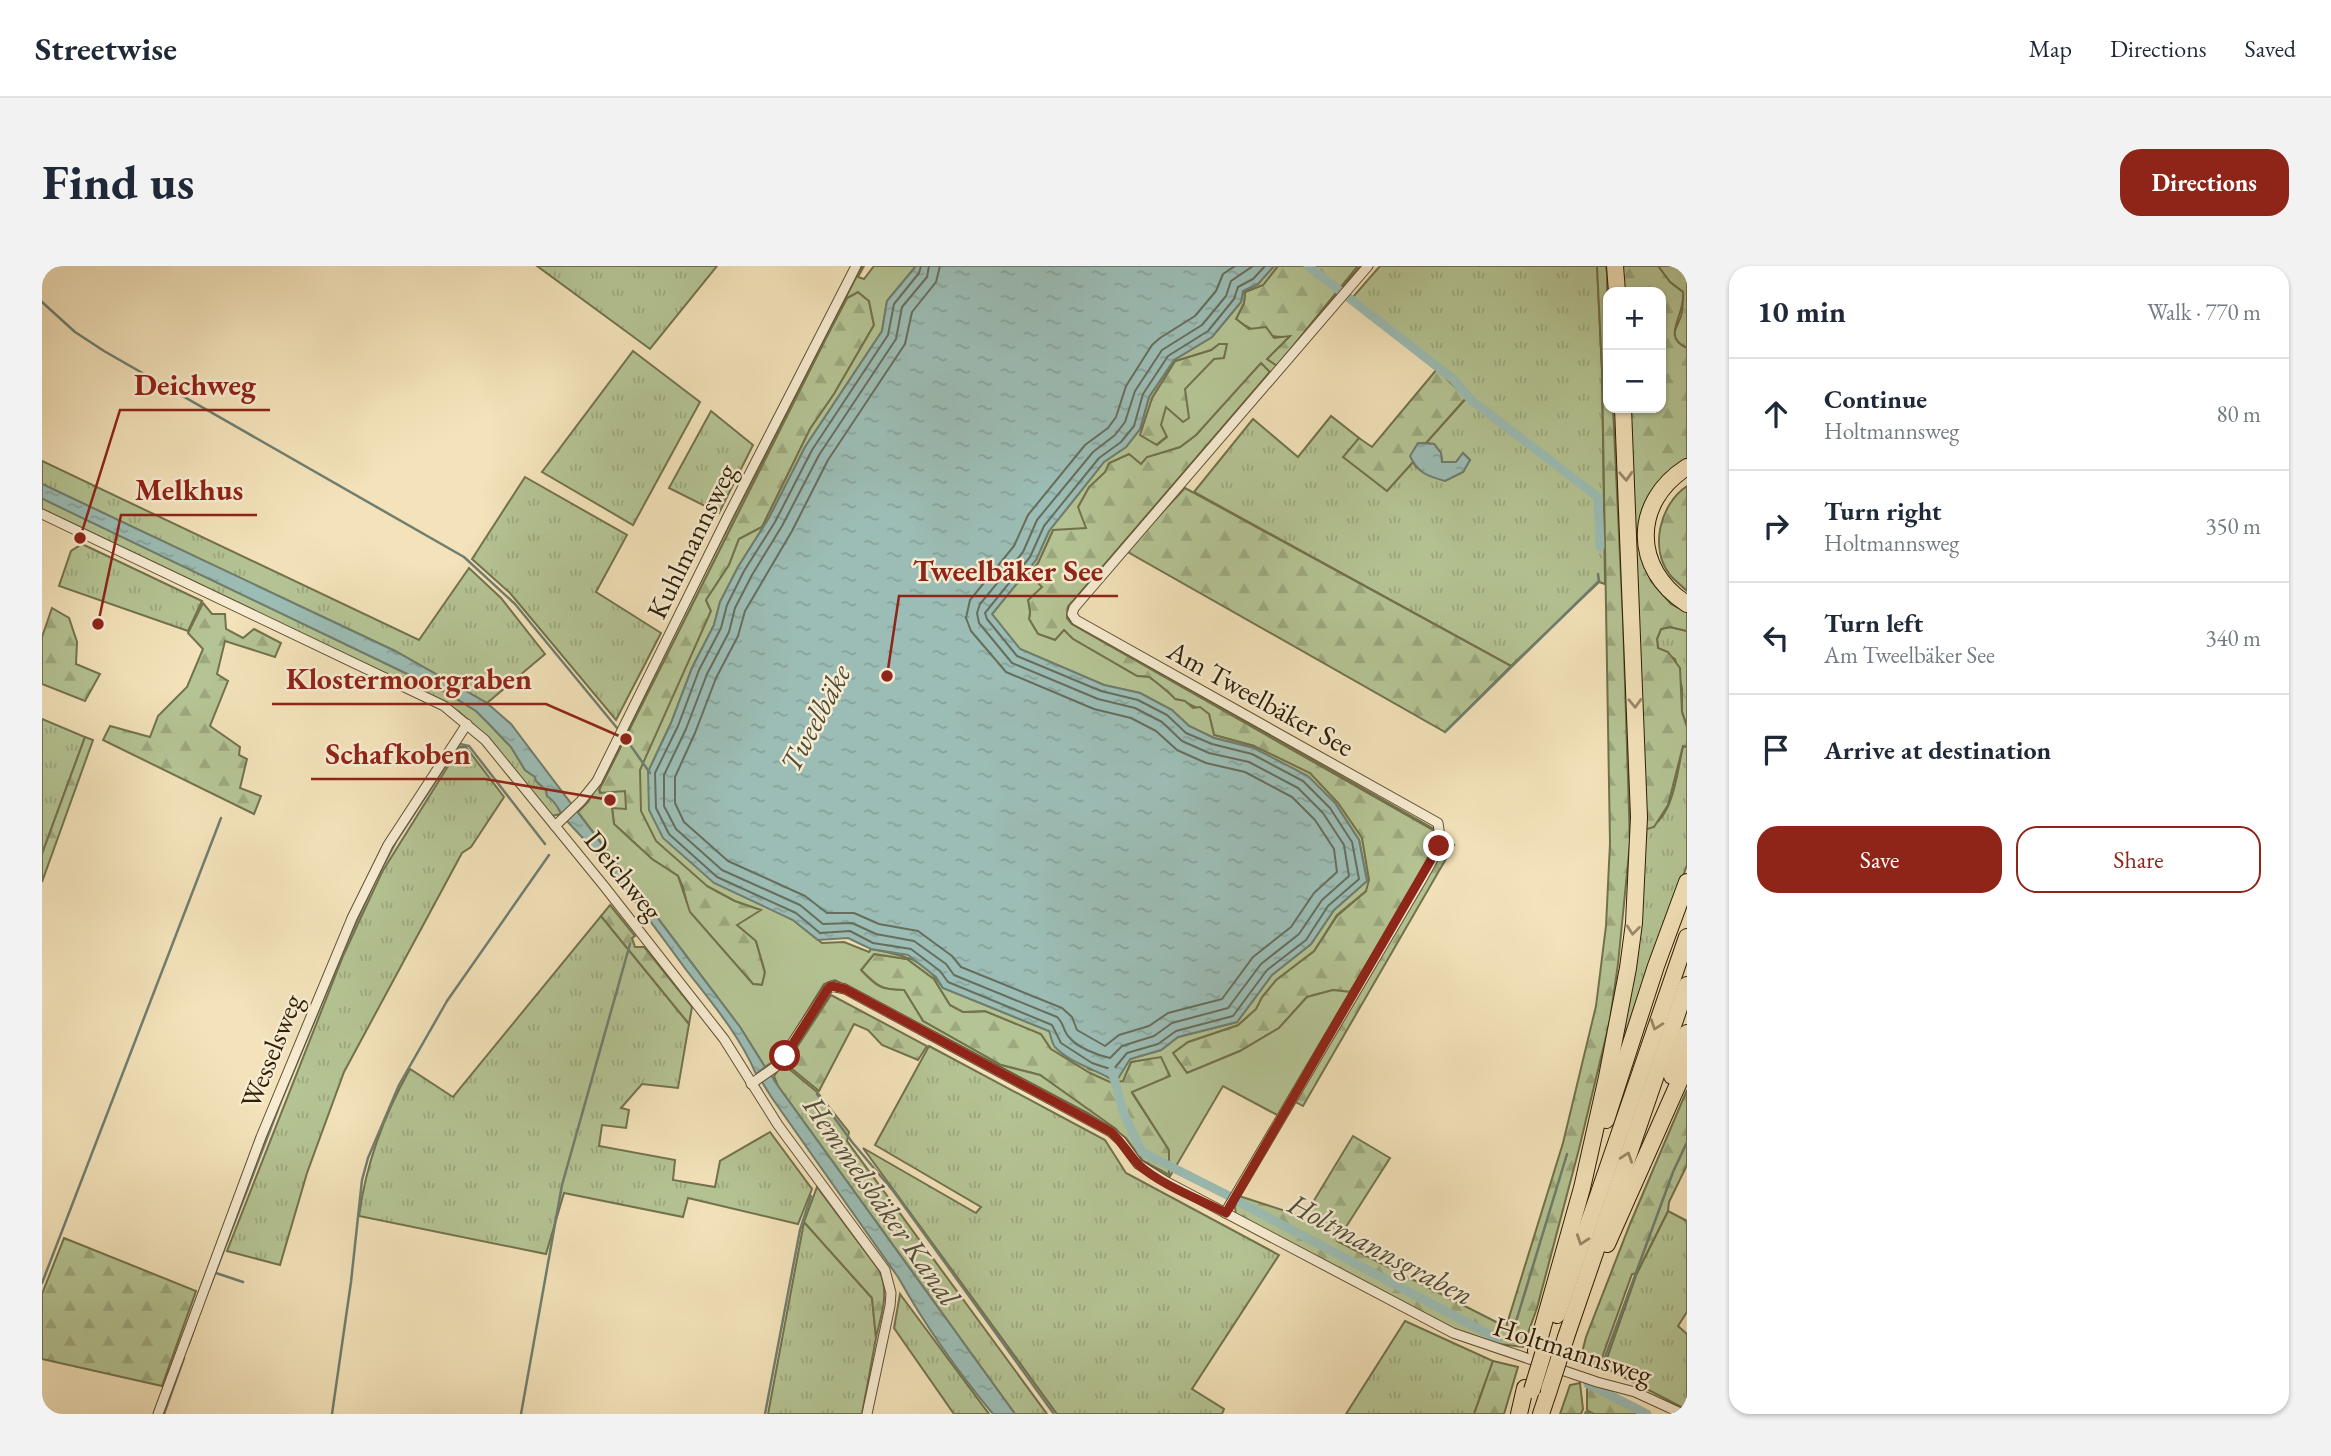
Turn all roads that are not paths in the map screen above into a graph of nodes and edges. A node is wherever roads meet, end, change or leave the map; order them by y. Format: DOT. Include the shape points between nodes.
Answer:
graph roads {
  1 [pos="856,266"];
  2 [pos="1368,266"];
  3 [pos="1615,266"];
  4 [pos="1617,287"];
  5 [pos="1623,413"];
  6 [pos="1687,467"];
  7 [pos="42,514"];
  8 [pos="1687,604"];
  9 [pos="467,724"];
  10 [pos="558,824"];
  11 [pos="1687,882"];
  12 [pos="1687,937"];
  13 [pos="1687,985"];
  14 [pos="1687,1033"];
  15 [pos="1687,1064"];
  16 [pos="751,1084"];
  17 [pos="1639,1171"];
  18 [pos="1582,1188"];
  19 [pos="1226,1213"];
  20 [pos="1566,1337"];
  21 [pos="1540,1352"];
  22 [pos="158,1414"];
  23 [pos="867,1414"];
  24 [pos="1522,1414"];
  25 [pos="1541,1414"];
  26 [pos="1683,1414"];
  1 -- 10 [label="street, Kuhlmannsweg" via="597,781"];
  2 -- 19 [label="street, Am Tweelbäker See" via="1072,614 1438,823 1439,846 1422,879"];
  3 -- 4 [label="highway"];
  5 -- 18 [label="highway, one-way" via="1639,817 1637,885 1628,968"];
  6 -- 8 [label="highway" via="1657,495 1646,538 1650,563 1659,580"];
  7 -- 9 [label="street, Deichweg" via="444,706"];
  9 -- 10 [label="street, Deichweg"];
  9 -- 22 [label="street, Wesselsweg" via="388,845 352,918 261,1137"];
  10 -- 16 [label="street, Deichweg" via="724,1039"];
  11 -- 18 [label="highway"];
  12 -- 21 [label="highway, one-way"];
  20 -- 13 [label="highway, one-way"];
  14 -- 17 [label="highway"];
  15 -- 17 [label="highway"];
  16 -- 19 [label="street, Holtmannsweg" via="778,1065 827,990 831,986 845,989 1111,1132 1138,1164"];
  16 -- 23 [label="street, Deichweg" via="888,1278 890,1306"];
  17 -- 20 [label="highway"];
  18 -- 21 [label="highway"];
  19 -- 26 [label="street, Holtmannsweg" via="1453,1333 1635,1392"];
  20 -- 25 [label="highway, bridge"];
  21 -- 24 [label="highway, bridge"];
}
